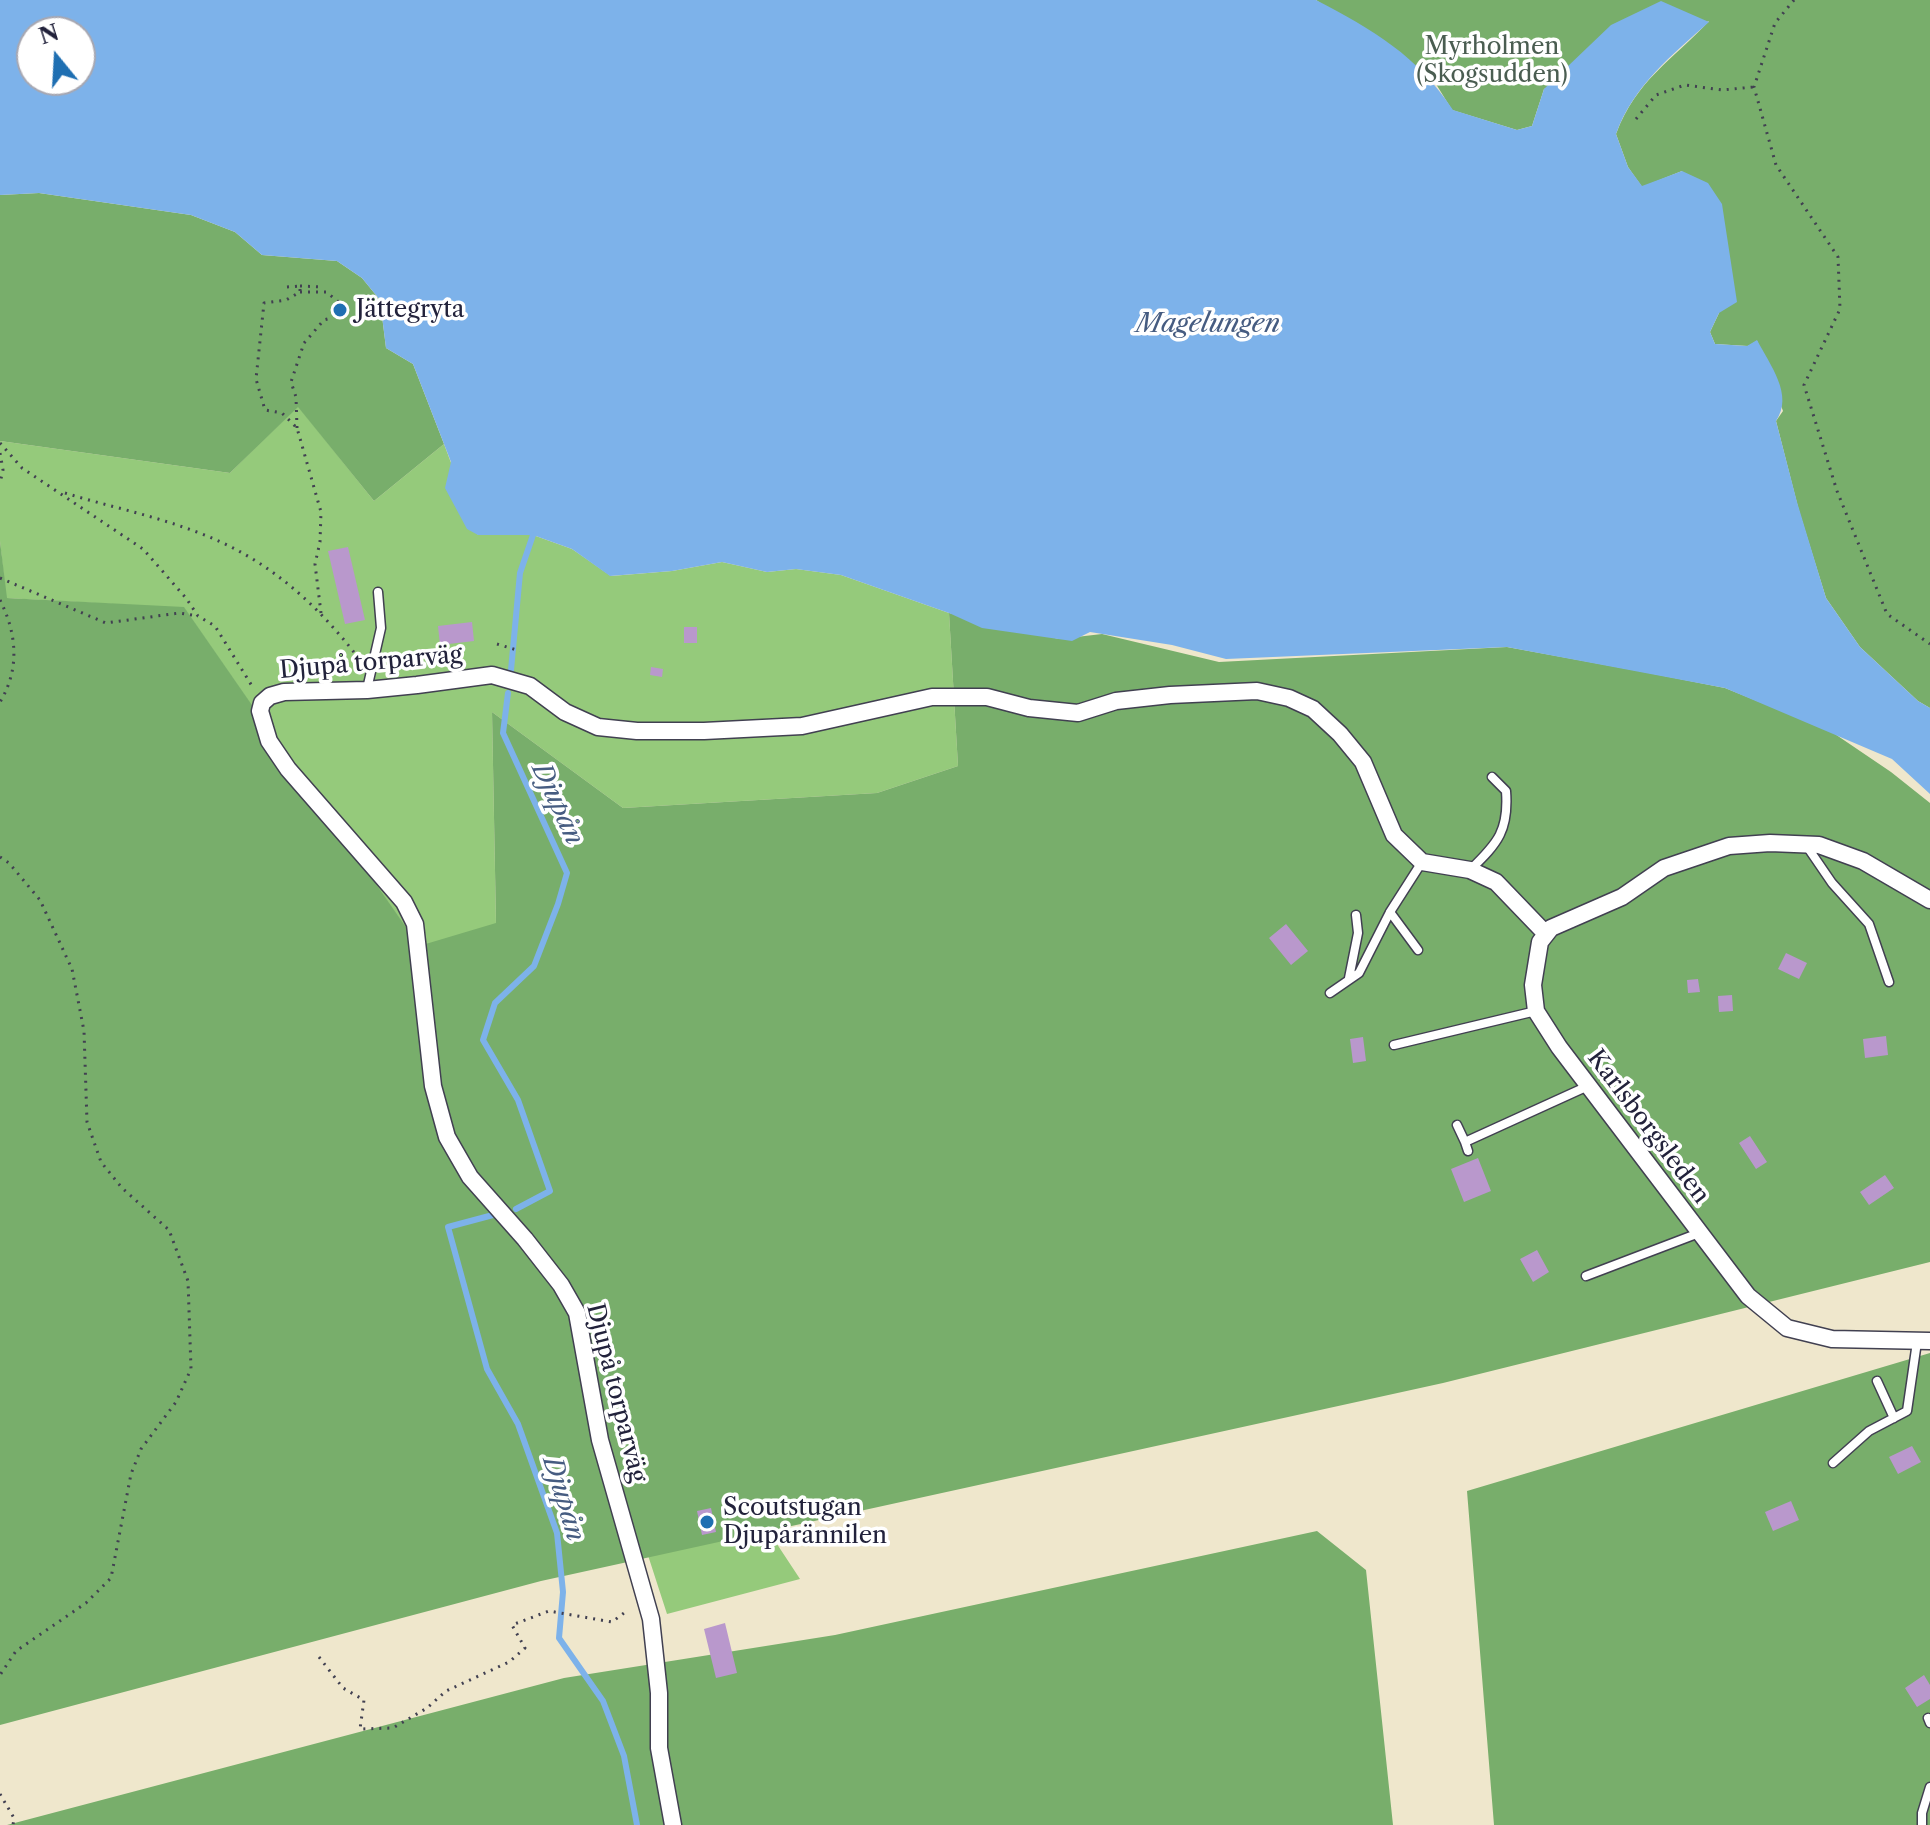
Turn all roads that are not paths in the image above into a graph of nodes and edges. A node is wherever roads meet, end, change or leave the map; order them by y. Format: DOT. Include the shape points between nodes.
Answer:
graph roads {
  1 [pos="378,592"];
  2 [pos="368,686"];
  3 [pos="1492,777"];
  4 [pos="1805,845"];
  5 [pos="1422,862"];
  6 [pos="1470,870"];
  7 [pos="1930,900"];
  8 [pos="1390,912"];
  9 [pos="1356,915"];
  10 [pos="1546,934"];
  11 [pos="1418,950"];
  12 [pos="1349,978"];
  13 [pos="1889,982"];
  14 [pos="1330,993"];
  15 [pos="1536,1011"];
  16 [pos="1394,1045"];
  17 [pos="1588,1086"];
  18 [pos="1457,1125"];
  19 [pos="1699,1233"];
  20 [pos="1586,1276"];
  21 [pos="1924,1341"];
  22 [pos="1877,1381"];
  23 [pos="1894,1418"];
  24 [pos="1833,1463"];
  25 [pos="1930,1787"];
  26 [pos="673,1825"];
  27 [pos="1922,1825"];
  1 -- 2 [label="lane" via="381,628"];
  2 -- 5 [label="street, Djupå torparväg" via="492,675 530,686 565,712 598,727 637,731 802,726 932,697 987,697 1078,713 1116,701 1257,691 1313,709 1340,734 1363,762 1394,835"];
  2 -- 26 [label="street, Djupå torparväg" via="270,696 262,703 262,725 288,769 404,902 415,924 433,1086 447,1137 470,1177 534,1250 577,1313 600,1440 651,1619 659,1748"];
  3 -- 6 [label="lane" via="1506,791 1508,815 1497,844"];
  4 -- 7 [label="street" via="1863,861"];
  4 -- 10 [label="street" via="1716,850 1664,868 1622,897"];
  4 -- 13 [label="lane" via="1869,924"];
  5 -- 6 [label="street"];
  5 -- 8 [label="lane"];
  6 -- 10 [label="street" via="1496,882"];
  8 -- 11 [label="lane"];
  8 -- 12 [label="lane" via="1359,973"];
  9 -- 12 [label="lane"];
  10 -- 15 [label="street" via="1536,958"];
  12 -- 14 [label="lane"];
  15 -- 16 [label="lane"];
  15 -- 17 [label="street, Karlsborgsleden"];
  17 -- 18 [label="lane" via="1466,1146"];
  17 -- 19 [label="street, Karlsborgsleden"];
  19 -- 20 [label="lane"];
  19 -- 21 [label="street, Karlsborgsleden" via="1748,1296 1787,1328 1832,1339"];
  21 -- 23 [label="lane" via="1907,1411"];
  22 -- 23 [label="lane"];
  23 -- 24 [label="lane" via="1869,1431"];
  25 -- 27 [label="lane"];
}
